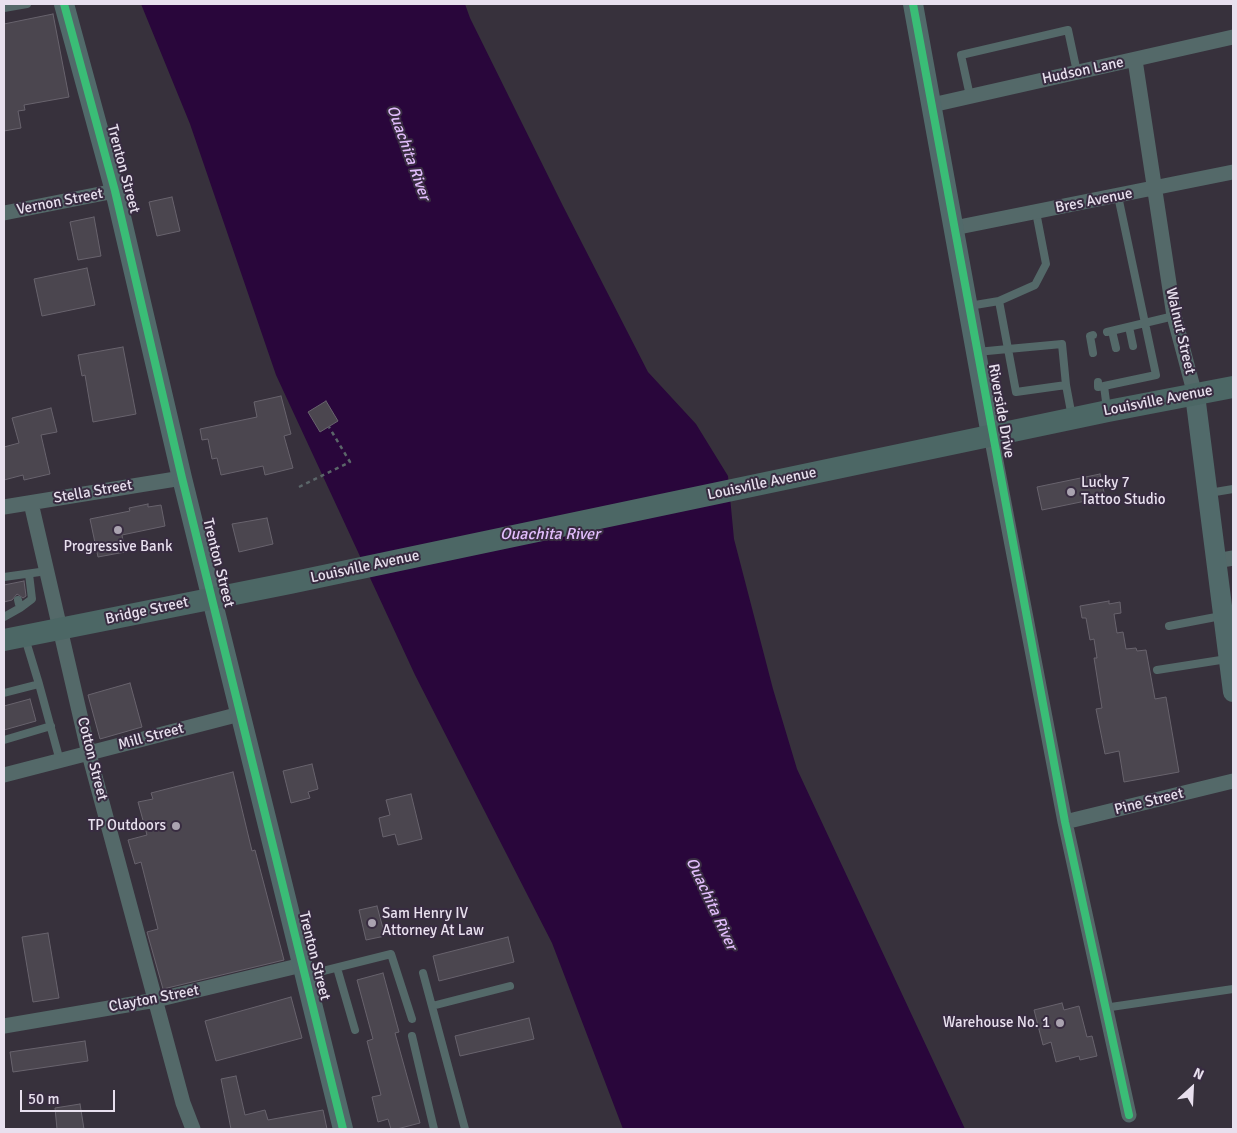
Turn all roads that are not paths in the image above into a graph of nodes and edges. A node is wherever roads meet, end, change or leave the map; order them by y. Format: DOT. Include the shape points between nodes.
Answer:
graph roads {
  1 [pos="27,4"];
  2 [pos="64,4"];
  3 [pos="913,4"];
  4 [pos="4,8"];
  5 [pos="1233,36"];
  6 [pos="1136,60"];
  7 [pos="1077,72"];
  8 [pos="970,96"];
  9 [pos="932,105"];
  10 [pos="1233,172"];
  11 [pos="1155,189"];
  12 [pos="115,191"];
  13 [pos="1118,196"];
  14 [pos="1036,212"];
  15 [pos="4,213"];
  16 [pos="954,228"];
  17 [pos="999,301"];
  18 [pos="968,306"];
  19 [pos="1174,316"];
  20 [pos="1145,323"];
  21 [pos="1129,327"];
  22 [pos="1093,335"];
  23 [pos="1133,346"];
  24 [pos="1116,348"];
  25 [pos="1008,349"];
  26 [pos="977,352"];
  27 [pos="1094,353"];
  28 [pos="1066,385"];
  29 [pos="1233,387"];
  30 [pos="1195,395"];
  31 [pos="1108,411"];
  32 [pos="1072,418"];
  33 [pos="991,435"];
  34 [pos="182,478"];
  35 [pos="1233,489"];
  36 [pos="1208,493"];
  37 [pos="31,503"];
  38 [pos="4,507"];
  39 [pos="1225,559"];
  40 [pos="47,571"];
  41 [pos="29,574"];
  42 [pos="4,578"];
  43 [pos="290,583"];
  44 [pos="214,598"];
  45 [pos="4,612"];
  46 [pos="1223,615"];
  47 [pos="4,617"];
  48 [pos="1169,626"];
  49 [pos="60,629"];
  50 [pos="14,638"];
  51 [pos="1229,659"];
  52 [pos="1157,670"];
  53 [pos="39,684"];
  54 [pos="1233,692"];
  55 [pos="4,693"];
  56 [pos="240,714"];
  57 [pos="51,726"];
  58 [pos="4,740"];
  59 [pos="89,754"];
  60 [pos="60,761"];
  61 [pos="4,775"];
  62 [pos="1233,781"];
  63 [pos="1065,822"];
  64 [pos="337,968"];
  65 [pos="304,971"];
  66 [pos="423,972"];
  67 [pos="510,986"];
  68 [pos="1233,989"];
  69 [pos="156,1000"];
  70 [pos="432,1006"];
  71 [pos="1104,1008"];
  72 [pos="412,1018"];
  73 [pos="4,1026"];
  74 [pos="355,1030"];
  75 [pos="412,1036"];
  76 [pos="1128,1115"];
  77 [pos="193,1129"];
  78 [pos="343,1129"];
  79 [pos="434,1129"];
  80 [pos="465,1129"];
  1 -- 4 [label="lane"];
  2 -- 12 [label="street, Trenton Street"];
  3 -- 9 [label="street, Riverside Drive"];
  5 -- 6 [label="street, Hudson Lane"];
  6 -- 7 [label="street, Hudson Lane"];
  6 -- 11 [label="street, Walnut Street"];
  7 -- 8 [label="street, Hudson Lane"];
  7 -- 8 [label="lane" via="1068,30 961,54"];
  8 -- 9 [label="street, Hudson Lane"];
  9 -- 16 [label="street, Riverside Drive"];
  10 -- 11 [label="street, Bres Avenue"];
  11 -- 13 [label="street, Bres Avenue"];
  11 -- 19 [label="street, Walnut Street"];
  12 -- 15 [label="street, Vernon Street"];
  12 -- 34 [label="street, Trenton Street"];
  13 -- 14 [label="street, Bres Avenue"];
  13 -- 20 [label="lane"];
  14 -- 16 [label="street, Bres Avenue"];
  14 -- 17 [label="lane" via="1046,264 1035,285"];
  16 -- 18 [label="street, Riverside Drive"];
  17 -- 18 [label="lane"];
  17 -- 25 [label="lane"];
  18 -- 26 [label="street, Riverside Drive"];
  19 -- 20 [label="lane"];
  19 -- 30 [label="street, Walnut Street"];
  20 -- 21 [label="lane"];
  20 -- 31 [label="lane" via="1156,376 1101,384"];
  21 -- 23 [label="lane"];
  21 -- 24 [label="lane" via="1110,331"];
  22 -- 27 [label="lane" via="1090,336"];
  25 -- 26 [label="lane"];
  25 -- 28 [label="lane" via="1016,392"];
  25 -- 28 [label="lane" via="1062,344"];
  26 -- 33 [label="street, Riverside Drive"];
  28 -- 32 [label="lane"];
  29 -- 30 [label="main road, Louisville Avenue"];
  30 -- 31 [label="main road, Louisville Avenue"];
  30 -- 36 [label="street, Walnut Street"];
  31 -- 32 [label="main road, Louisville Avenue"];
  32 -- 33 [label="main road, Louisville Avenue"];
  33 -- 43 [label="main road, Louisville Avenue"];
  33 -- 63 [label="street, Riverside Drive"];
  34 -- 37 [label="street, Stella Street"];
  34 -- 44 [label="street, Trenton Street"];
  35 -- 36 [label="lane"];
  36 -- 39 [label="street, Walnut Street"];
  37 -- 38 [label="street, Stella Street"];
  37 -- 40 [label="street, Cotton Street"];
  39 -- 46 [label="street, Walnut Street"];
  40 -- 41 [label="lane"];
  40 -- 49 [label="street, Cotton Street"];
  41 -- 42 [label="lane" via="15,579"];
  41 -- 47 [label="lane" via="32,599 19,604"];
  43 -- 44 [label="main road, Bridge Street"];
  44 -- 49 [label="main road, Bridge Street"];
  44 -- 56 [label="street, Trenton Street"];
  45 -- 47 [label="lane"];
  46 -- 48 [label="lane"];
  46 -- 51 [label="street, Walnut Street"];
  49 -- 50 [label="main road, Bridge Street"];
  49 -- 59 [label="street, Cotton Street"];
  50 -- 53 [label="lane"];
  51 -- 52 [label="lane"];
  51 -- 54 [label="street, Walnut Street"];
  53 -- 55 [label="lane"];
  53 -- 57 [label="lane"];
  56 -- 59 [label="street, Mill Street"];
  56 -- 65 [label="street, Trenton Street"];
  57 -- 58 [label="lane"];
  57 -- 60 [label="lane"];
  59 -- 60 [label="street, Mill Street"];
  59 -- 69 [label="street, Cotton Street"];
  60 -- 61 [label="street, Mill Street"];
  62 -- 63 [label="street, Pine Street"];
  63 -- 71 [label="street, Riverside Drive"];
  64 -- 65 [label="lane"];
  64 -- 72 [label="lane" via="390,954"];
  64 -- 74 [label="lane"];
  65 -- 69 [label="street, Clayton Street"];
  65 -- 78 [label="street, Trenton Street"];
  66 -- 70 [label="lane"];
  67 -- 70 [label="lane"];
  68 -- 71 [label="lane"];
  69 -- 73 [label="street, Clayton Street"];
  69 -- 77 [label="street, Cotton Street"];
  70 -- 80 [label="lane"];
  71 -- 76 [label="street, Riverside Drive"];
  75 -- 79 [label="lane"];
}
